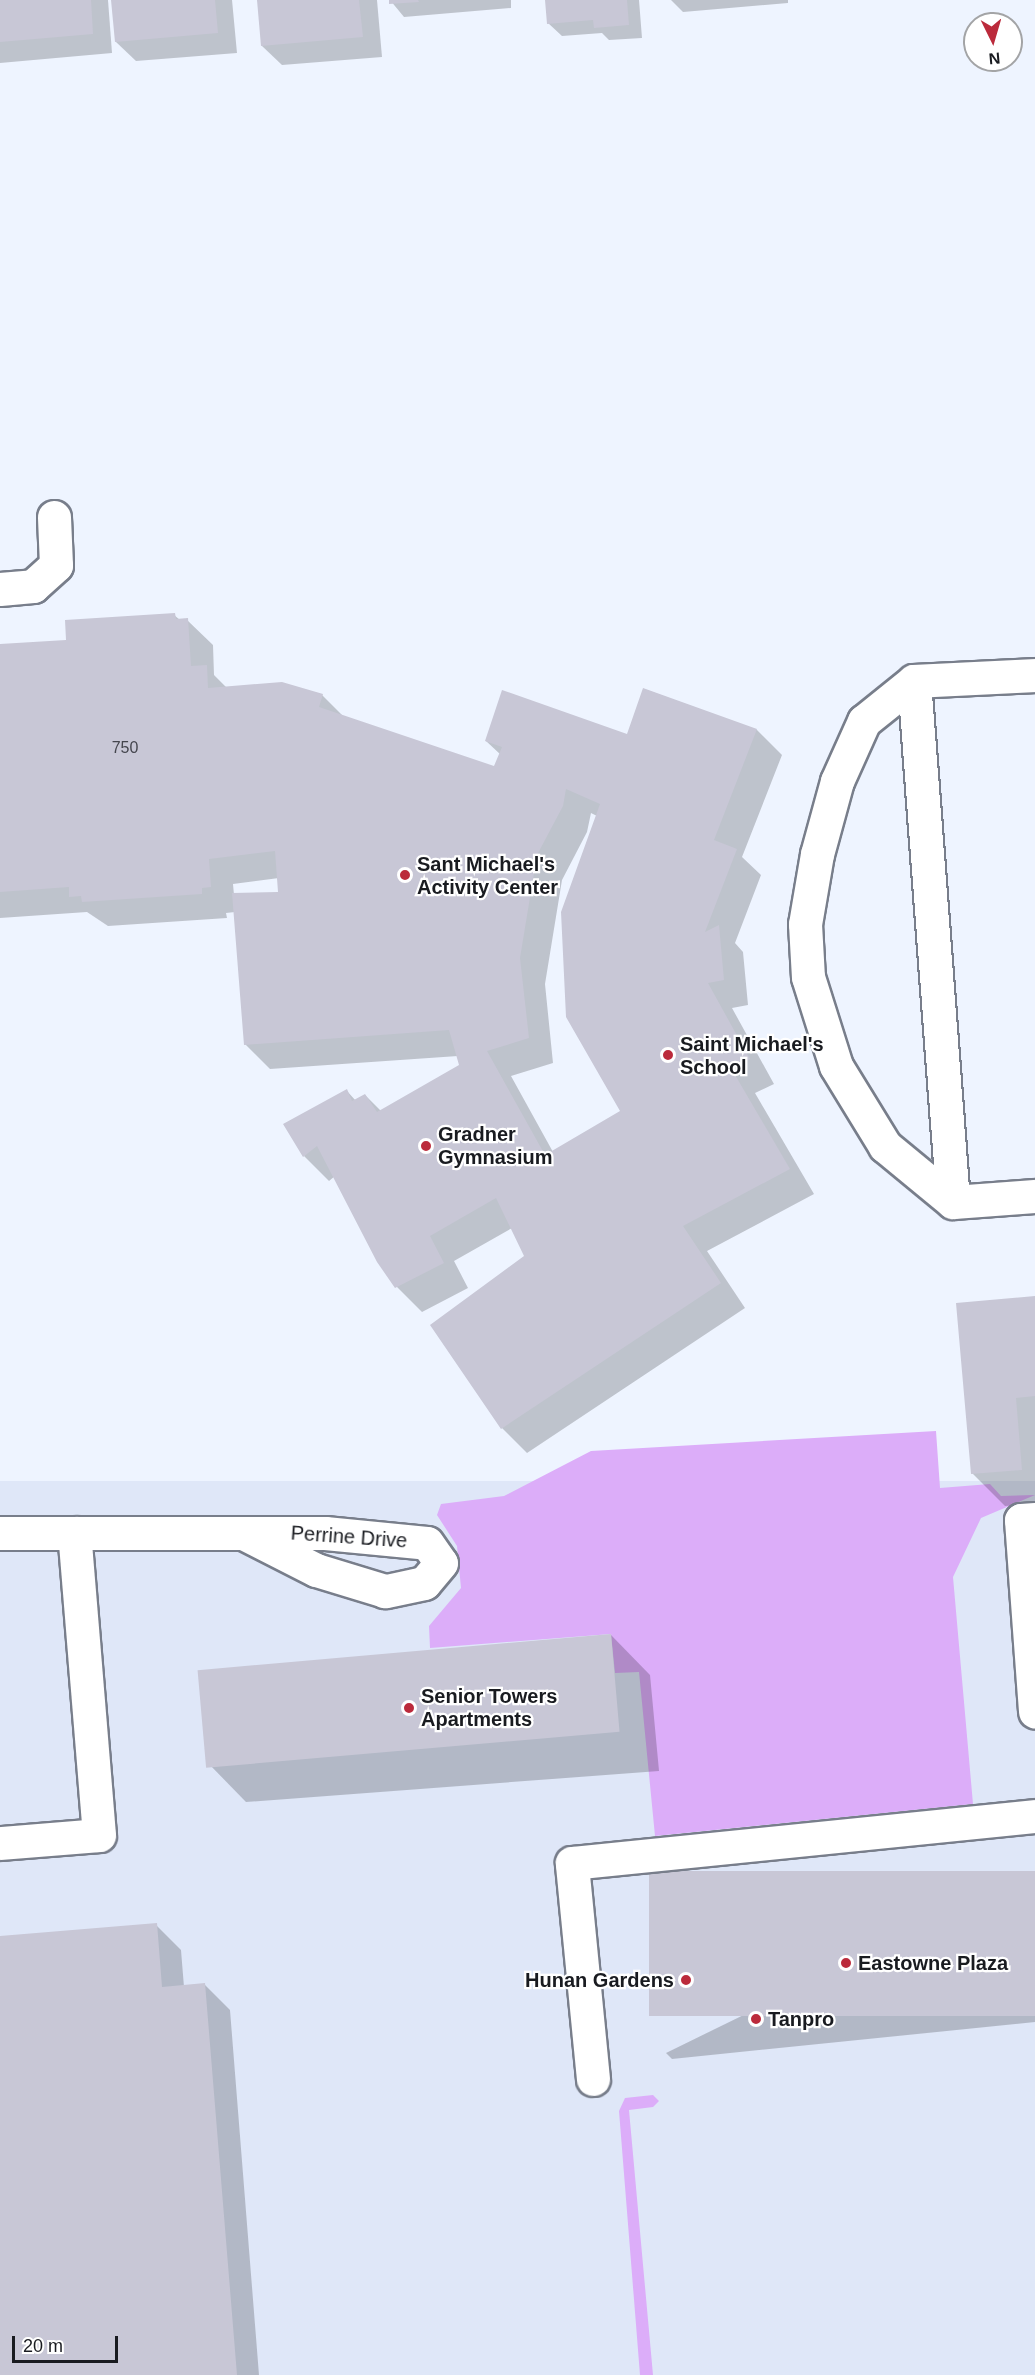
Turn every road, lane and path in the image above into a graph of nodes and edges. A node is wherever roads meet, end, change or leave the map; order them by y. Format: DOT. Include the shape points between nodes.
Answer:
graph roads {
  1 [pos="54,517"];
  2 [pos="0,589"];
  3 [pos="1035,675"];
  4 [pos="914,681"];
  5 [pos="1035,1196"];
  6 [pos="953,1203"];
  7 [pos="1035,1518"];
  8 [pos="0,1533"];
  9 [pos="74,1533"];
  10 [pos="243,1533"];
  11 [pos="1035,1712"];
  12 [pos="1035,1816"];
  13 [pos="0,1843"];
  14 [pos="593,2079"];
  1 -- 2 [label="street" via="56,565 33,586"];
  3 -- 4 [label="street"];
  4 -- 6 [label="street"];
  4 -- 6 [label="street" via="864,721 837,781 817,854 805,924 808,977 836,1066 885,1146"];
  5 -- 6 [label="street"];
  7 -- 11 [label="street" via="1021,1520"];
  8 -- 9 [label="street, Perrine Drive"];
  9 -- 10 [label="street, Perrine Drive"];
  9 -- 13 [label="street" via="99,1835"];
  10 -- 10 [label="street, Perrine Drive" via="316,1570 385,1591 424,1583 441,1563 427,1543 325,1533"];
  12 -- 14 [label="street" via="573,1863"];
}
